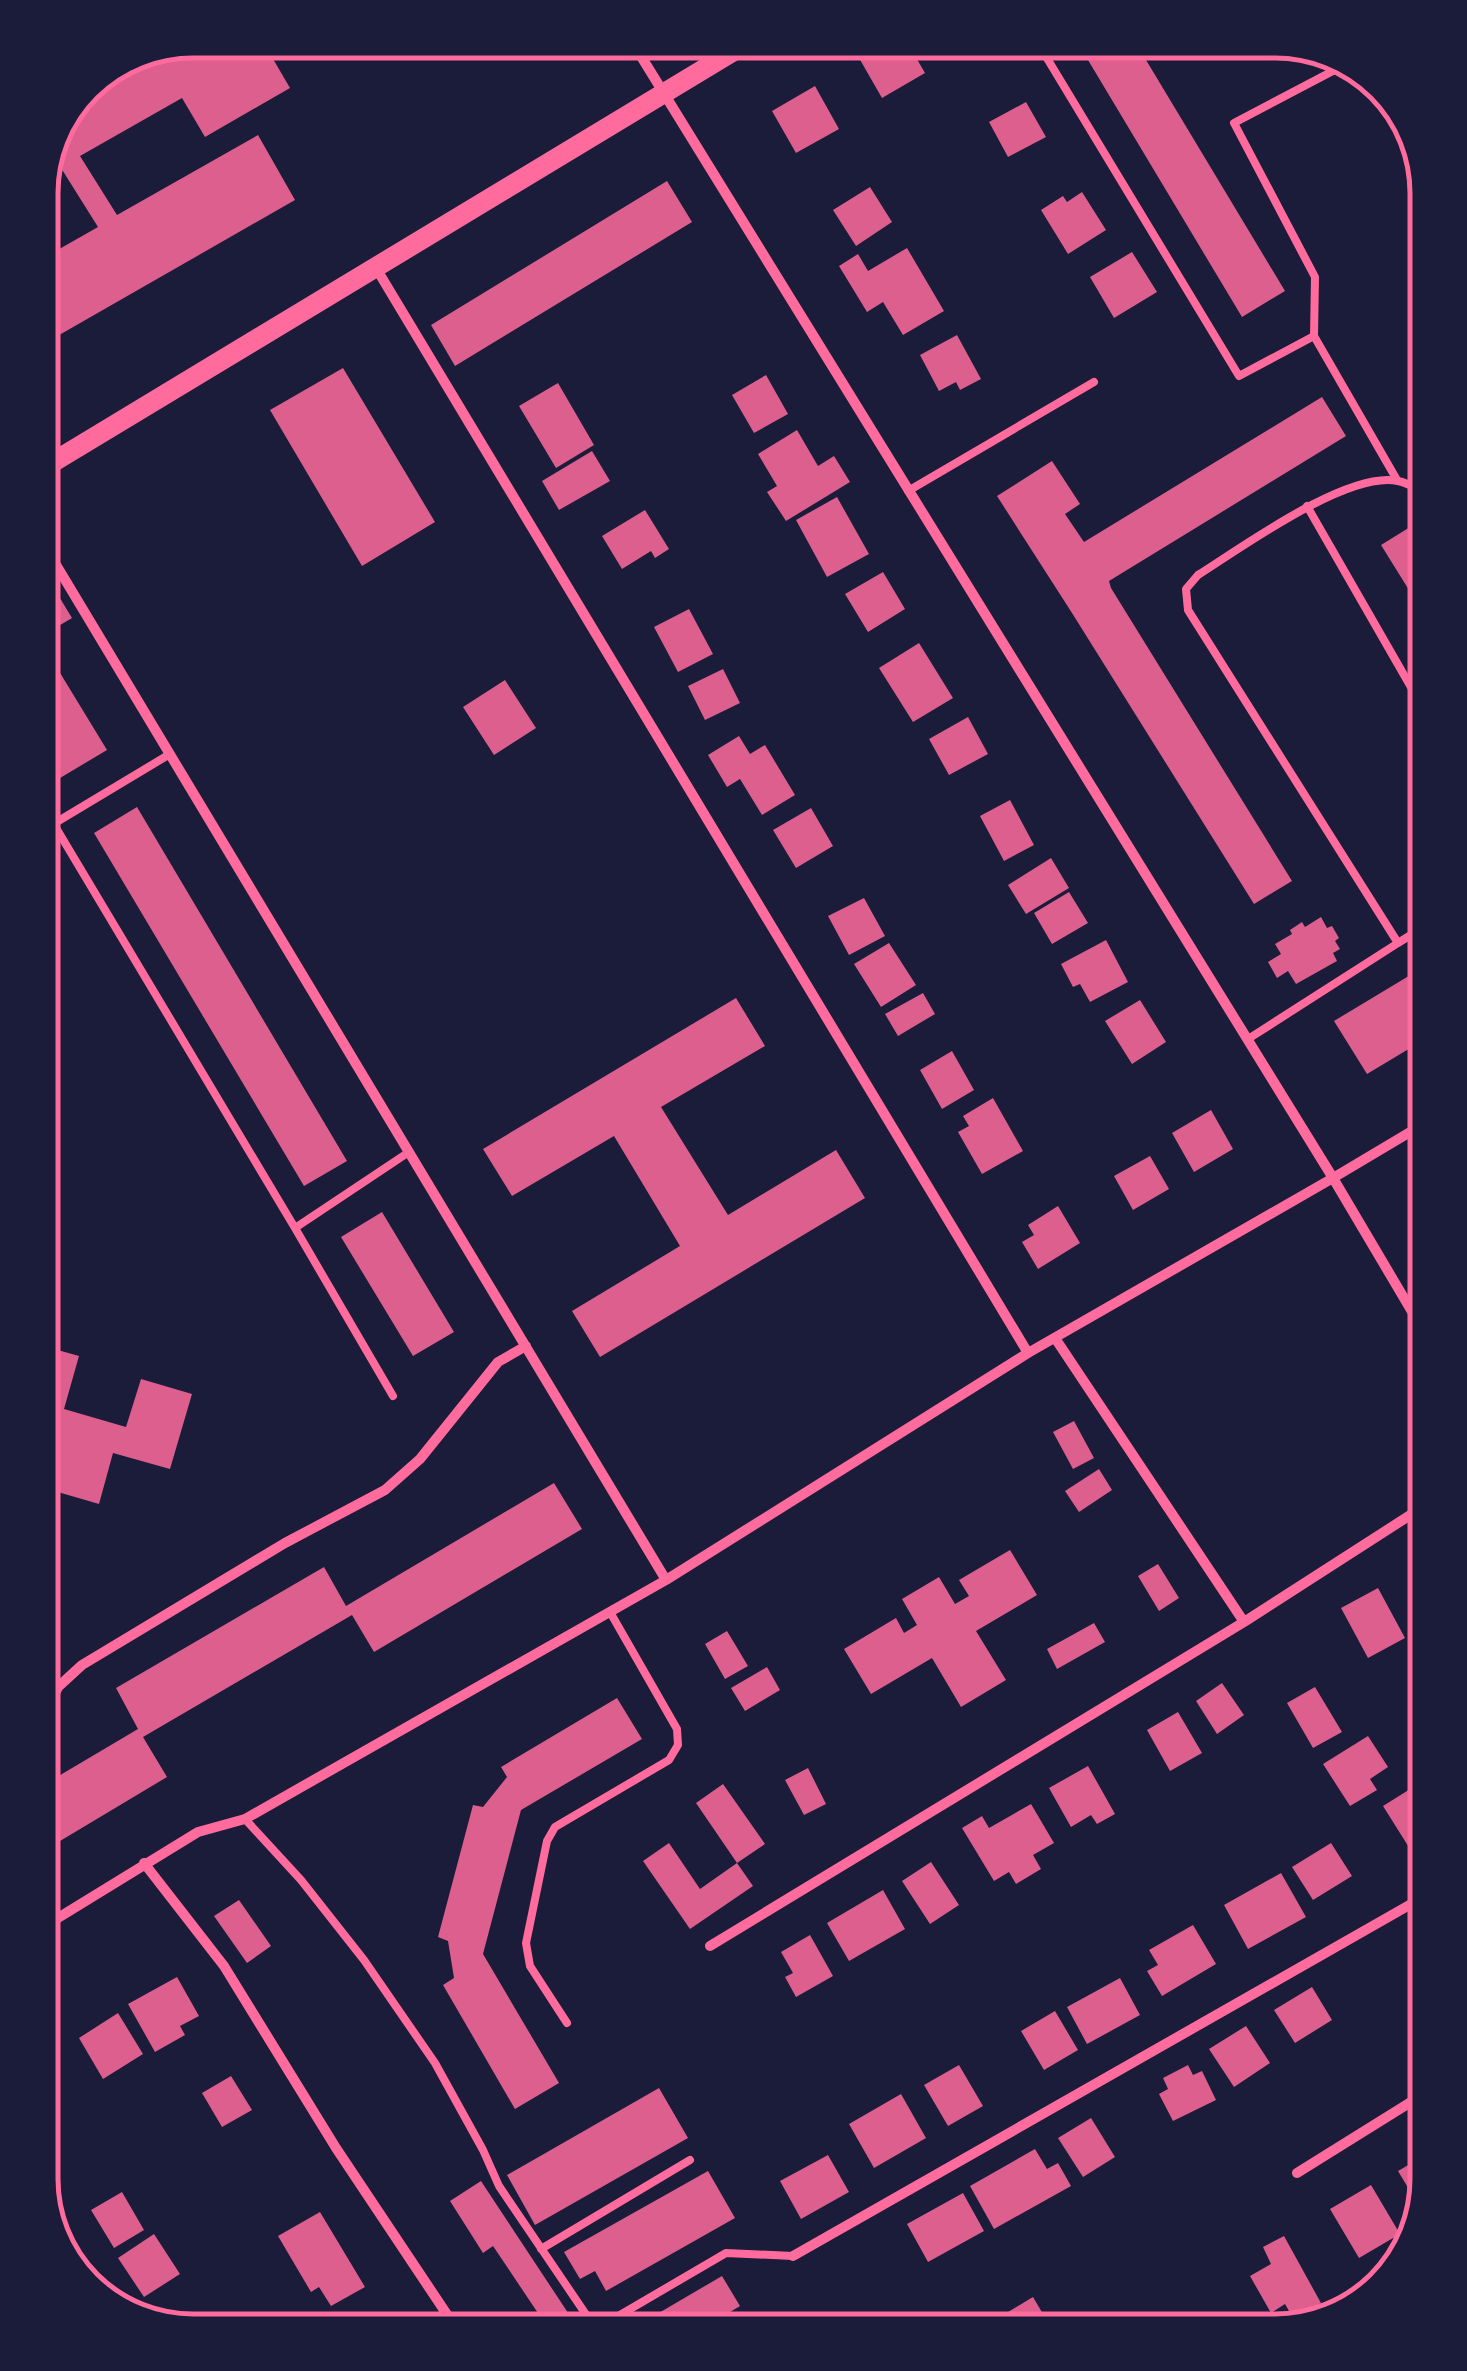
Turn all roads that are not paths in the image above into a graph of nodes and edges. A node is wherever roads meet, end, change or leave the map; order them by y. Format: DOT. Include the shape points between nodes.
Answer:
graph roads {
  1 [pos="642,58"];
  2 [pos="723,58"];
  3 [pos="1047,58"];
  4 [pos="1333,71"];
  5 [pos="664,95"];
  6 [pos="376,268"];
  7 [pos="1314,336"];
  8 [pos="1094,382"];
  9 [pos="58,459"];
  10 [pos="1397,480"];
  11 [pos="1410,486"];
  12 [pos="908,491"];
  13 [pos="1307,506"];
  14 [pos="58,568"];
  15 [pos="1410,685"];
  16 [pos="170,754"];
  17 [pos="58,822"];
  18 [pos="58,831"];
  19 [pos="1410,935"];
  20 [pos="1398,943"];
  21 [pos="1248,1040"];
  22 [pos="1410,1132"];
  23 [pos="409,1152"];
  24 [pos="1334,1178"];
  25 [pos="295,1228"];
  26 [pos="1410,1308"];
  27 [pos="1054,1338"];
  28 [pos="526,1346"];
  29 [pos="1028,1353"];
  30 [pos="392,1396"];
  31 [pos="1410,1515"];
  32 [pos="666,1580"];
  33 [pos="610,1612"];
  34 [pos="1244,1622"];
  35 [pos="58,1687"];
  36 [pos="246,1819"];
  37 [pos="144,1863"];
  38 [pos="1410,1904"];
  39 [pos="58,1918"];
  40 [pos="710,1946"];
  41 [pos="567,2022"];
  42 [pos="1410,2103"];
  43 [pos="690,2160"];
  44 [pos="1297,2173"];
  45 [pos="541,2249"];
  46 [pos="793,2256"];
  47 [pos="446,2313"];
  48 [pos="585,2313"];
  49 [pos="623,2313"];
  1 -- 5 [label="street"];
  2 -- 5 [label="main road"];
  3 -- 7 [label="lane" via="1238,376"];
  4 -- 7 [label="lane" via="1234,123 1315,277"];
  5 -- 6 [label="main road"];
  5 -- 12 [label="street"];
  6 -- 9 [label="main road"];
  6 -- 29 [label="street"];
  7 -- 10 [label="lane"];
  8 -- 12 [label="lane"];
  10 -- 11 [label="lane"];
  10 -- 13 [label="lane" via="1363,484"];
  12 -- 21 [label="street"];
  13 -- 15 [label="lane"];
  13 -- 20 [label="lane" via="1198,575 1186,590 1188,610"];
  14 -- 16 [label="street"];
  16 -- 17 [label="lane"];
  16 -- 23 [label="street"];
  18 -- 25 [label="lane"];
  19 -- 20 [label="lane"];
  20 -- 21 [label="lane"];
  21 -- 24 [label="street"];
  22 -- 24 [label="street"];
  23 -- 25 [label="lane"];
  23 -- 28 [label="street"];
  24 -- 26 [label="street"];
  24 -- 27 [label="street"];
  25 -- 30 [label="lane"];
  27 -- 29 [label="street"];
  27 -- 34 [label="street"];
  28 -- 32 [label="street"];
  28 -- 35 [label="street" via="498,1362 420,1459 385,1490 285,1543"];
  29 -- 32 [label="street"];
  31 -- 34 [label="street"];
  32 -- 33 [label="street"];
  33 -- 36 [label="street"];
  33 -- 41 [label="lane" via="677,1730 678,1745 669,1760 555,1827 547,1842 526,1943 530,1966"];
  34 -- 40 [label="street"];
  36 -- 37 [label="street" via="198,1832"];
  36 -- 45 [label="lane" via="301,1880 405,2019"];
  37 -- 39 [label="street"];
  37 -- 47 [label="street" via="224,1966"];
  38 -- 46 [label="street"];
  42 -- 44 [label="street"];
  43 -- 45 [label="lane"];
  45 -- 48 [label="lane"];
  46 -- 49 [label="lane" via="726,2253"];
}
